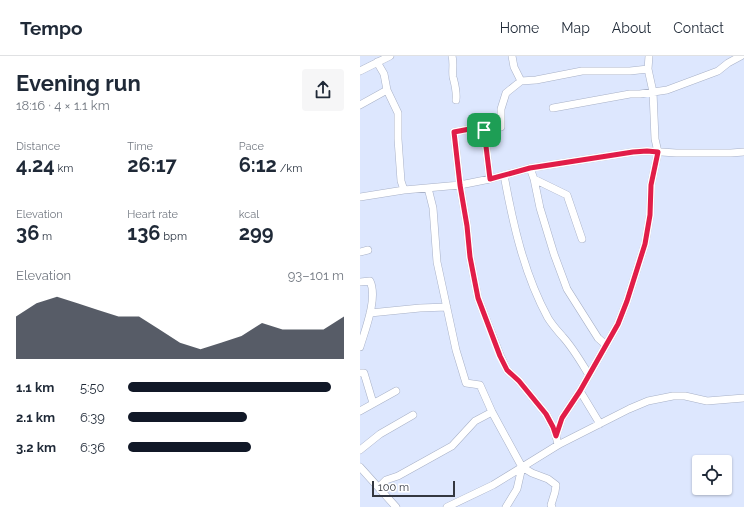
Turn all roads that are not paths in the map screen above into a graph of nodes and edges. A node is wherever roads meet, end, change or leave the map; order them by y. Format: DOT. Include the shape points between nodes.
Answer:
graph roads {
  1 [pos="390,56"];
  2 [pos="452,56"];
  3 [pos="512,56"];
  4 [pos="649,56"];
  5 [pos="741,56"];
  6 [pos="726,59"];
  7 [pos="377,62"];
  8 [pos="648,69"];
  9 [pos="360,71"];
  10 [pos="521,81"];
  11 [pos="387,90"];
  12 [pos="652,92"];
  13 [pos="456,100"];
  14 [pos="360,105"];
  15 [pos="553,108"];
  16 [pos="484,130"];
  17 [pos="658,152"];
  18 [pos="744,152"];
  19 [pos="530,168"];
  20 [pos="504,175"];
  21 [pos="490,179"];
  22 [pos="534,179"];
  23 [pos="460,185"];
  24 [pos="428,188"];
  25 [pos="404,190"];
  26 [pos="360,197"];
  27 [pos="582,239"];
  28 [pos="368,250"];
  29 [pos="360,252"];
  30 [pos="360,282"];
  31 [pos="447,307"];
  32 [pos="370,313"];
  33 [pos="606,345"];
  34 [pos="360,347"];
  35 [pos="360,373"];
  36 [pos="589,375"];
  37 [pos="580,391"];
  38 [pos="396,392"];
  39 [pos="744,398"];
  40 [pos="374,403"];
  41 [pos="360,411"];
  42 [pos="492,412"];
  43 [pos="413,416"];
  44 [pos="600,424"];
  45 [pos="556,436"];
  46 [pos="558,445"];
  47 [pos="360,450"];
  48 [pos="360,467"];
  49 [pos="522,467"];
  50 [pos="379,487"];
  51 [pos="396,507"];
  52 [pos="447,507"];
  53 [pos="506,507"];
  54 [pos="552,507"];
  1 -- 7 [label="street"];
  2 -- 13 [label="street"];
  3 -- 10 [label="street"];
  4 -- 8 [label="street"];
  5 -- 6 [label="street"];
  6 -- 12 [label="street" via="718,71 667,90"];
  7 -- 9 [label="street"];
  7 -- 11 [label="street" via="384,74"];
  8 -- 10 [label="street" via="630,72 582,71"];
  8 -- 12 [label="street"];
  10 -- 16 [label="street" via="506,93 501,109 501,127"];
  11 -- 14 [label="street"];
  11 -- 25 [label="street" via="399,117 398,139"];
  12 -- 15 [label="street"];
  12 -- 17 [label="street"];
  16 -- 21 [label="street"];
  16 -- 23 [label="street" via="475,128 454,132"];
  17 -- 18 [label="street"];
  17 -- 19 [label="street" via="640,152"];
  17 -- 33 [label="street" via="651,185 650,215 645,244 620,318"];
  19 -- 20 [label="street"];
  19 -- 22 [label="street"];
  20 -- 21 [label="street"];
  20 -- 36 [label="street" via="520,249 533,287 556,330 563,336"];
  21 -- 23 [label="street"];
  22 -- 27 [label="street" via="567,195"];
  22 -- 33 [label="street" via="540,208 567,289 598,338"];
  23 -- 24 [label="street"];
  23 -- 45 [label="street" via="478,298 500,356 507,370 546,414"];
  24 -- 25 [label="street"];
  24 -- 31 [label="street" via="433,208 437,262"];
  25 -- 26 [label="street"];
  28 -- 29 [label="street"];
  30 -- 32 [label="street" via="370,281 372,286"];
  31 -- 32 [label="street"];
  31 -- 42 [label="street" via="466,383 480,385"];
  32 -- 34 [label="street"];
  33 -- 36 [label="street"];
  35 -- 40 [label="street" via="364,373"];
  36 -- 37 [label="street"];
  37 -- 44 [label="street"];
  37 -- 45 [label="street" via="562,418"];
  38 -- 40 [label="street"];
  39 -- 44 [label="street" via="707,401 685,396 648,401"];
  40 -- 41 [label="street"];
  42 -- 49 [label="street"];
  42 -- 50 [label="street" via="475,421 452,446 386,480"];
  43 -- 47 [label="street" via="380,434"];
  44 -- 46 [label="street"];
  45 -- 46 [label="street"];
  46 -- 49 [label="street"];
  48 -- 50 [label="street"];
  49 -- 52 [label="street" via="493,485"];
  49 -- 53 [label="street" via="517,489"];
  49 -- 54 [label="street" via="554,483 556,489"];
  50 -- 51 [label="street"];
}
